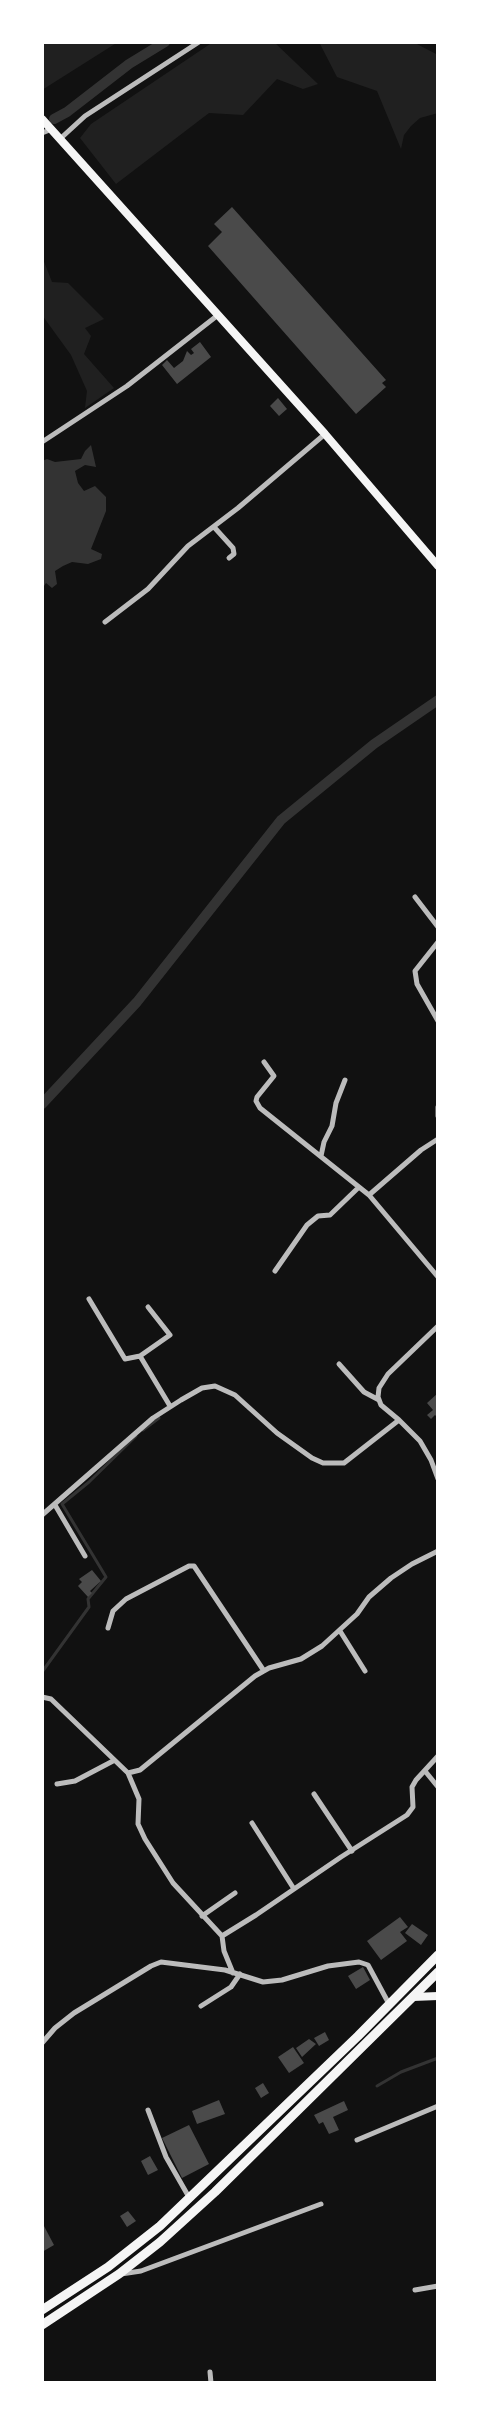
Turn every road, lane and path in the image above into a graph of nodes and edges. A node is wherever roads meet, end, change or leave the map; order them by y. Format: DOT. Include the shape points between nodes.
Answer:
graph roads {
  1 [pos="200,42"];
  2 [pos="42,119"];
  3 [pos="52,129"];
  4 [pos="42,134"];
  5 [pos="61,138"];
  6 [pos="218,315"];
  7 [pos="325,434"];
  8 [pos="42,442"];
  9 [pos="214,527"];
  10 [pos="229,558"];
  11 [pos="438,566"];
  12 [pos="105,622"];
  13 [pos="414,897"];
  14 [pos="438,927"];
  15 [pos="438,942"];
  16 [pos="438,1022"];
  17 [pos="264,1062"];
  18 [pos="345,1080"];
  19 [pos="438,1107"];
  20 [pos="438,1116"];
  21 [pos="438,1139"];
  22 [pos="321,1155"];
  23 [pos="358,1188"];
  24 [pos="369,1195"];
  25 [pos="275,1271"];
  26 [pos="438,1277"];
  27 [pos="89,1299"];
  28 [pos="148,1307"];
  29 [pos="438,1326"];
  30 [pos="140,1356"];
  31 [pos="339,1364"];
  32 [pos="379,1400"];
  33 [pos="170,1406"];
  34 [pos="399,1420"];
  35 [pos="438,1479"];
  36 [pos="55,1505"];
  37 [pos="42,1515"];
  38 [pos="438,1551"];
  39 [pos="85,1556"];
  40 [pos="108,1628"];
  41 [pos="340,1631"];
  42 [pos="264,1671"];
  43 [pos="365,1671"];
  44 [pos="43,1694"];
  45 [pos="438,1756"];
  46 [pos="113,1761"];
  47 [pos="425,1771"];
  48 [pos="129,1773"];
  49 [pos="57,1784"];
  50 [pos="438,1787"];
  51 [pos="314,1794"];
  52 [pos="252,1823"];
  53 [pos="352,1851"];
  54 [pos="294,1889"];
  55 [pos="236,1893"];
  56 [pos="202,1916"];
  57 [pos="222,1936"];
  58 [pos="437,1959"];
  59 [pos="438,1972"];
  60 [pos="237,1974"];
  61 [pos="438,1996"];
  62 [pos="413,1997"];
  63 [pos="389,2004"];
  64 [pos="201,2006"];
  65 [pos="42,2043"];
  66 [pos="438,2106"];
  67 [pos="148,2110"];
  68 [pos="357,2140"];
  69 [pos="190,2199"];
  70 [pos="321,2204"];
  71 [pos="119,2274"];
  72 [pos="438,2286"];
  73 [pos="416,2290"];
  74 [pos="42,2310"];
  75 [pos="42,2325"];
  76 [pos="210,2372"];
  77 [pos="211,2383"];
  1 -- 5 [label="street" via="85,116"];
  2 -- 3 [label="main road"];
  3 -- 4 [label="street"];
  3 -- 5 [label="main road"];
  5 -- 6 [label="main road"];
  6 -- 7 [label="main road"];
  6 -- 8 [label="street" via="127,386"];
  7 -- 9 [label="street"];
  7 -- 11 [label="main road"];
  9 -- 10 [label="street" via="233,548 234,554"];
  9 -- 12 [label="street" via="188,546 148,589"];
  13 -- 14 [label="street"];
  15 -- 16 [label="street" via="415,971 417,984"];
  17 -- 22 [label="street" via="274,1076 257,1097 260,1108"];
  18 -- 22 [label="street"];
  19 -- 20 [label="street"];
  21 -- 24 [label="street"];
  22 -- 23 [label="street"];
  23 -- 24 [label="street"];
  23 -- 25 [label="street" via="330,1215 318,1216 307,1225"];
  24 -- 26 [label="street"];
  27 -- 30 [label="street" via="125,1359"];
  28 -- 30 [label="street" via="170,1335"];
  29 -- 32 [label="street" via="388,1374 379,1388"];
  30 -- 33 [label="street"];
  31 -- 32 [label="street" via="364,1392"];
  32 -- 34 [label="street"];
  33 -- 34 [label="street" via="202,1388 222,1388 312,1458 336,1465 353,1458"];
  33 -- 36 [label="street"];
  34 -- 35 [label="street" via="420,1441"];
  36 -- 37 [label="street"];
  36 -- 39 [label="street"];
  38 -- 41 [label="street" via="391,1578"];
  40 -- 42 [label="street" via="113,1611 126,1599 194,1566"];
  41 -- 42 [label="street" via="301,1659"];
  41 -- 43 [label="street"];
  42 -- 48 [label="street" via="156,1759"];
  44 -- 46 [label="street"];
  45 -- 47 [label="street"];
  46 -- 48 [label="street"];
  46 -- 49 [label="street" via="75,1781"];
  47 -- 50 [label="street"];
  47 -- 53 [label="street" via="412,1787 411,1811"];
  48 -- 56 [label="street" via="139,1799 138,1824 145,1839 173,1883"];
  51 -- 53 [label="street"];
  52 -- 54 [label="street"];
  53 -- 54 [label="street"];
  54 -- 57 [label="street"];
  55 -- 56 [label="street"];
  56 -- 57 [label="street"];
  57 -- 60 [label="street" via="224,1951"];
  58 -- 63 [label="highway"];
  59 -- 62 [label="highway"];
  60 -- 63 [label="street" via="263,1982 359,1962 368,1965"];
  60 -- 64 [label="street" via="231,1987"];
  60 -- 65 [label="street" via="161,1962 74,2013"];
  61 -- 62 [label="main road"];
  62 -- 71 [label="highway" via="215,2192"];
  63 -- 69 [label="highway"];
  66 -- 68 [label="street"];
  67 -- 69 [label="street" via="161,2146"];
  69 -- 74 [label="highway" via="108,2267"];
  70 -- 71 [label="street" via="141,2271"];
  71 -- 75 [label="highway"];
  72 -- 73 [label="street"];
  76 -- 77 [label="street"];
}
